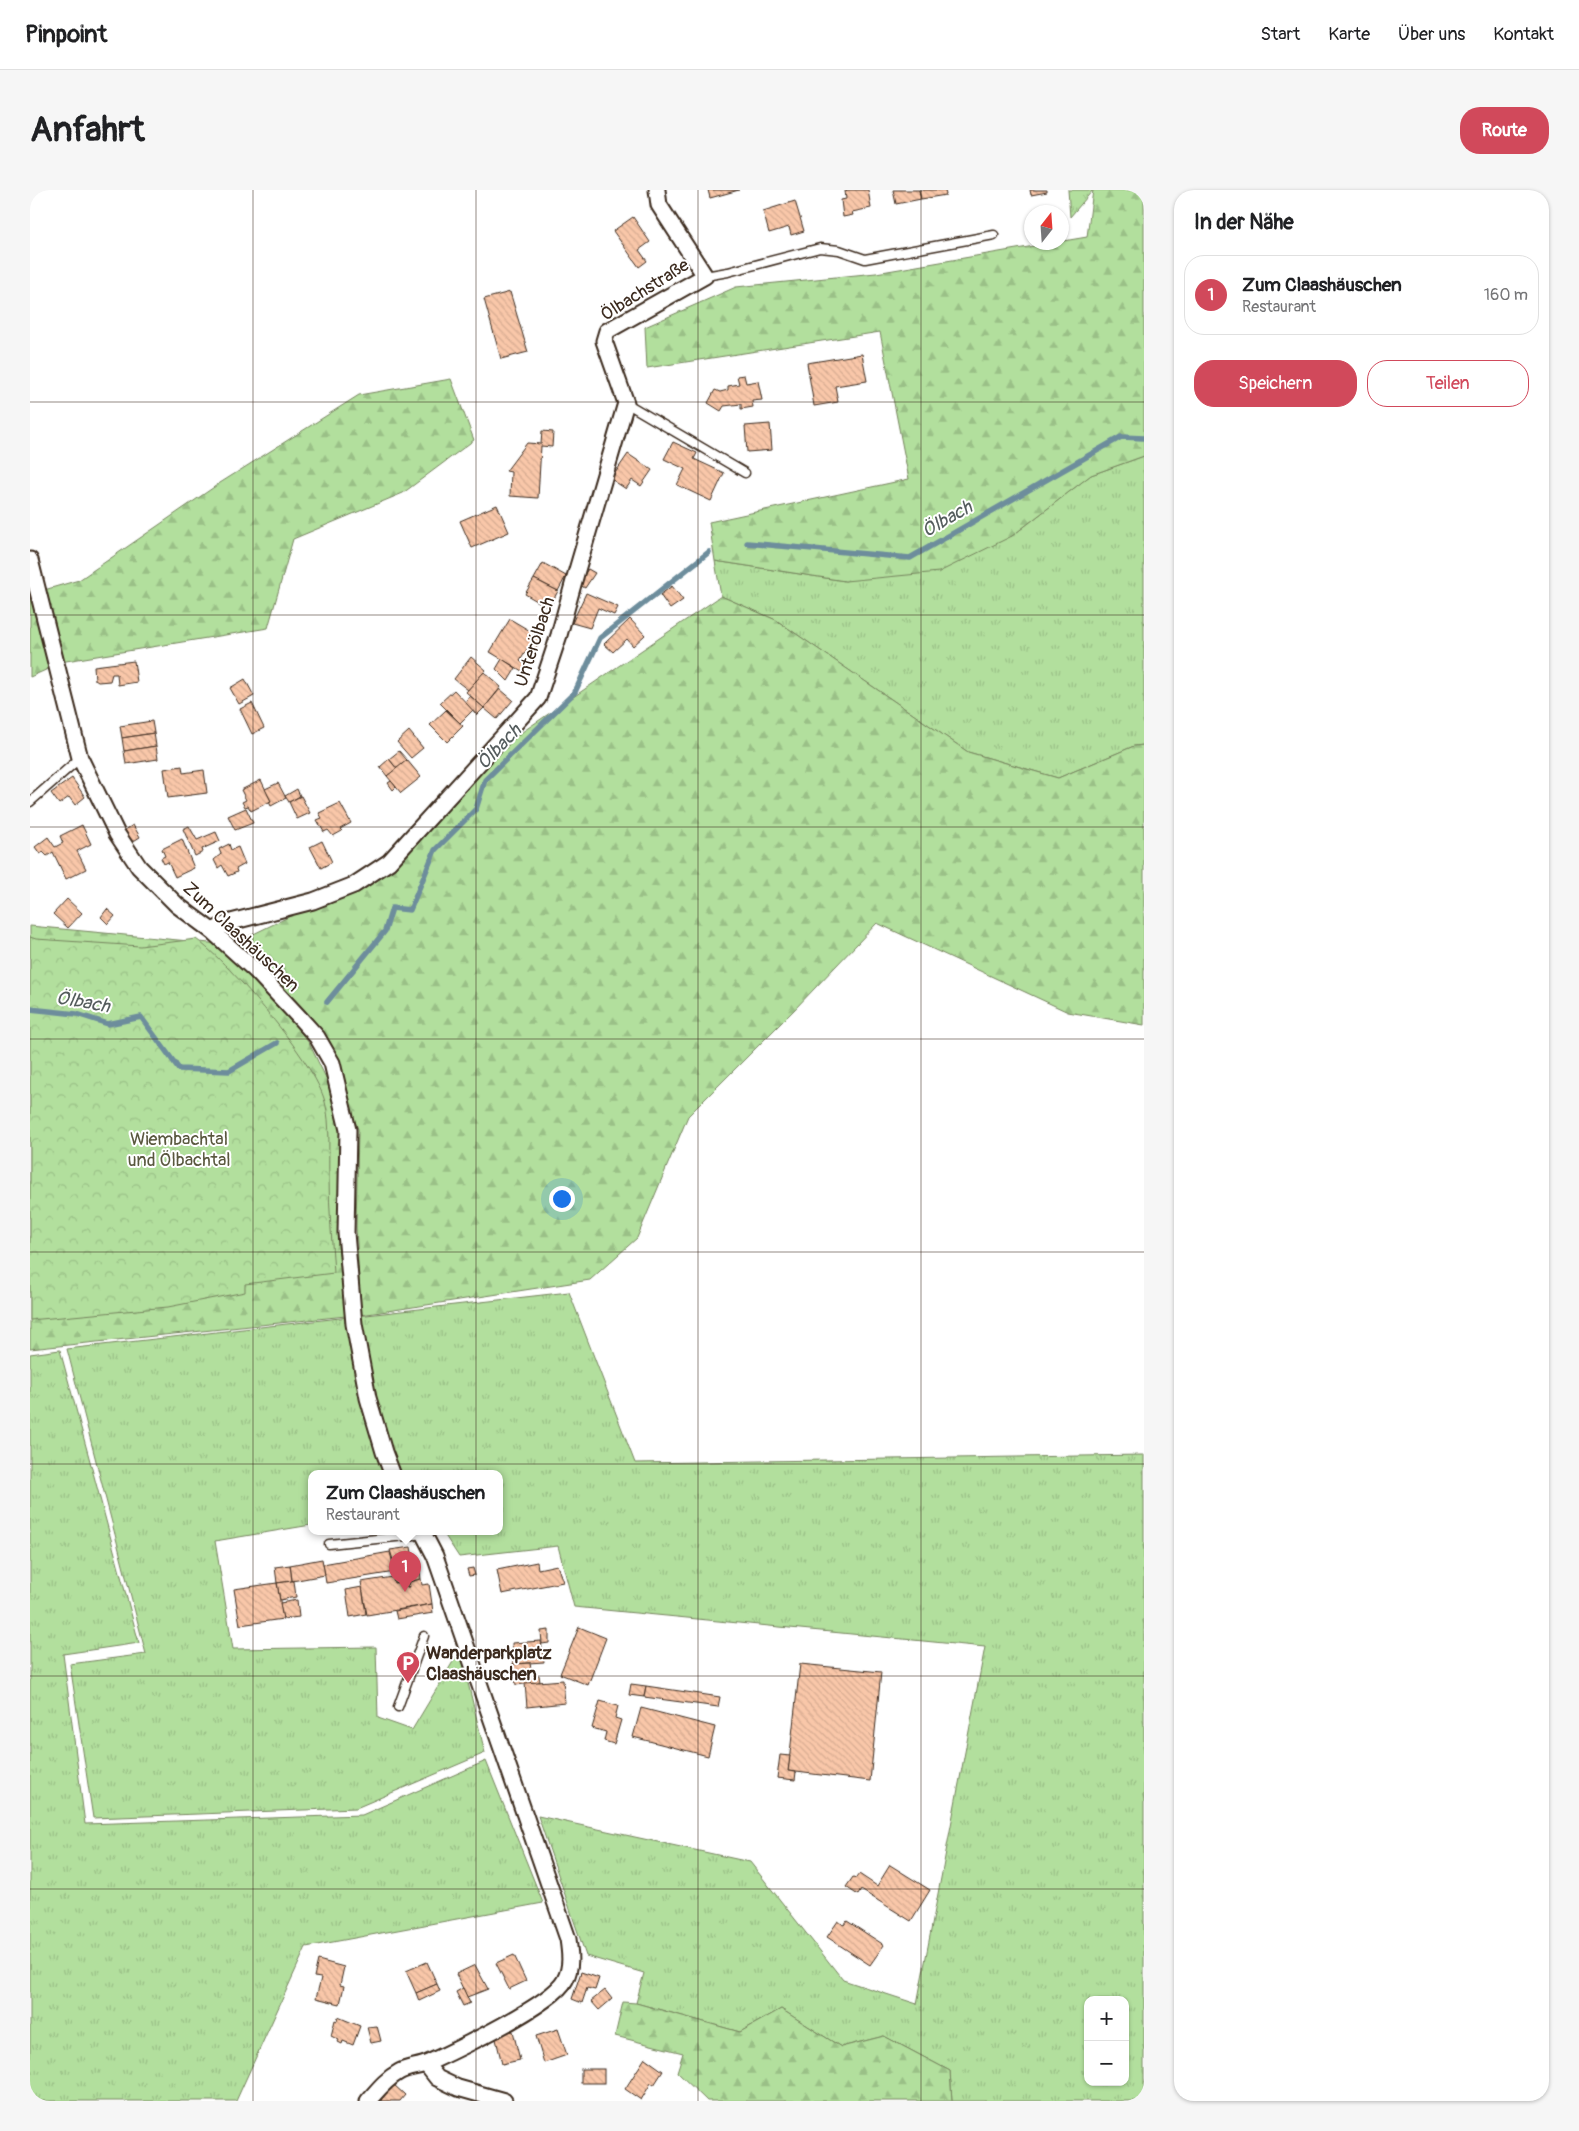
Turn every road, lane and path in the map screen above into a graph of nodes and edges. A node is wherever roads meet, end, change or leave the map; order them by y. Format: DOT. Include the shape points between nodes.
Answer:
graph roads {
  1 [pos="657,190"];
  2 [pos="994,235"];
  3 [pos="705,276"];
  4 [pos="626,403"];
  5 [pos="745,473"];
  6 [pos="30,560"];
  7 [pos="80,758"];
  8 [pos="30,802"];
  9 [pos="212,931"];
  10 [pos="391,1470"];
  11 [pos="400,1535"];
  12 [pos="424,1535"];
  13 [pos="329,1544"];
  14 [pos="424,1636"];
  15 [pos="398,1707"];
  16 [pos="426,2064"];
  17 [pos="368,2101"];
  18 [pos="504,2101"];
  1 -- 3 [label="street, Ölbachstraße" via="659,205"];
  2 -- 3 [label="lane" via="865,260 839,250 820,248"];
  3 -- 4 [label="street, Ölbachstraße" via="607,331 604,341"];
  4 -- 5 [label="lane"];
  4 -- 9 [label="street, Unterölbach" via="538,698 389,862 354,885 313,901 232,922"];
  6 -- 7 [label="street, Zum Claashäuschen"];
  7 -- 8 [label="lane"];
  7 -- 9 [label="street, Zum Claashäuschen" via="117,834 140,867 177,905"];
  9 -- 10 [label="street, Zum Claashäuschen" via="298,1016 317,1037 332,1063 348,1130 346,1232 354,1324 368,1398"];
  11 -- 13 [label="lane"];
  12 -- 16 [label="street" via="435,1556 568,1939 571,1962 565,1981 555,1993 516,2018"];
  14 -- 15 [label="lane"];
  16 -- 17 [label="street" via="399,2072"];
  16 -- 18 [label="street" via="437,2078 458,2088"];
}
